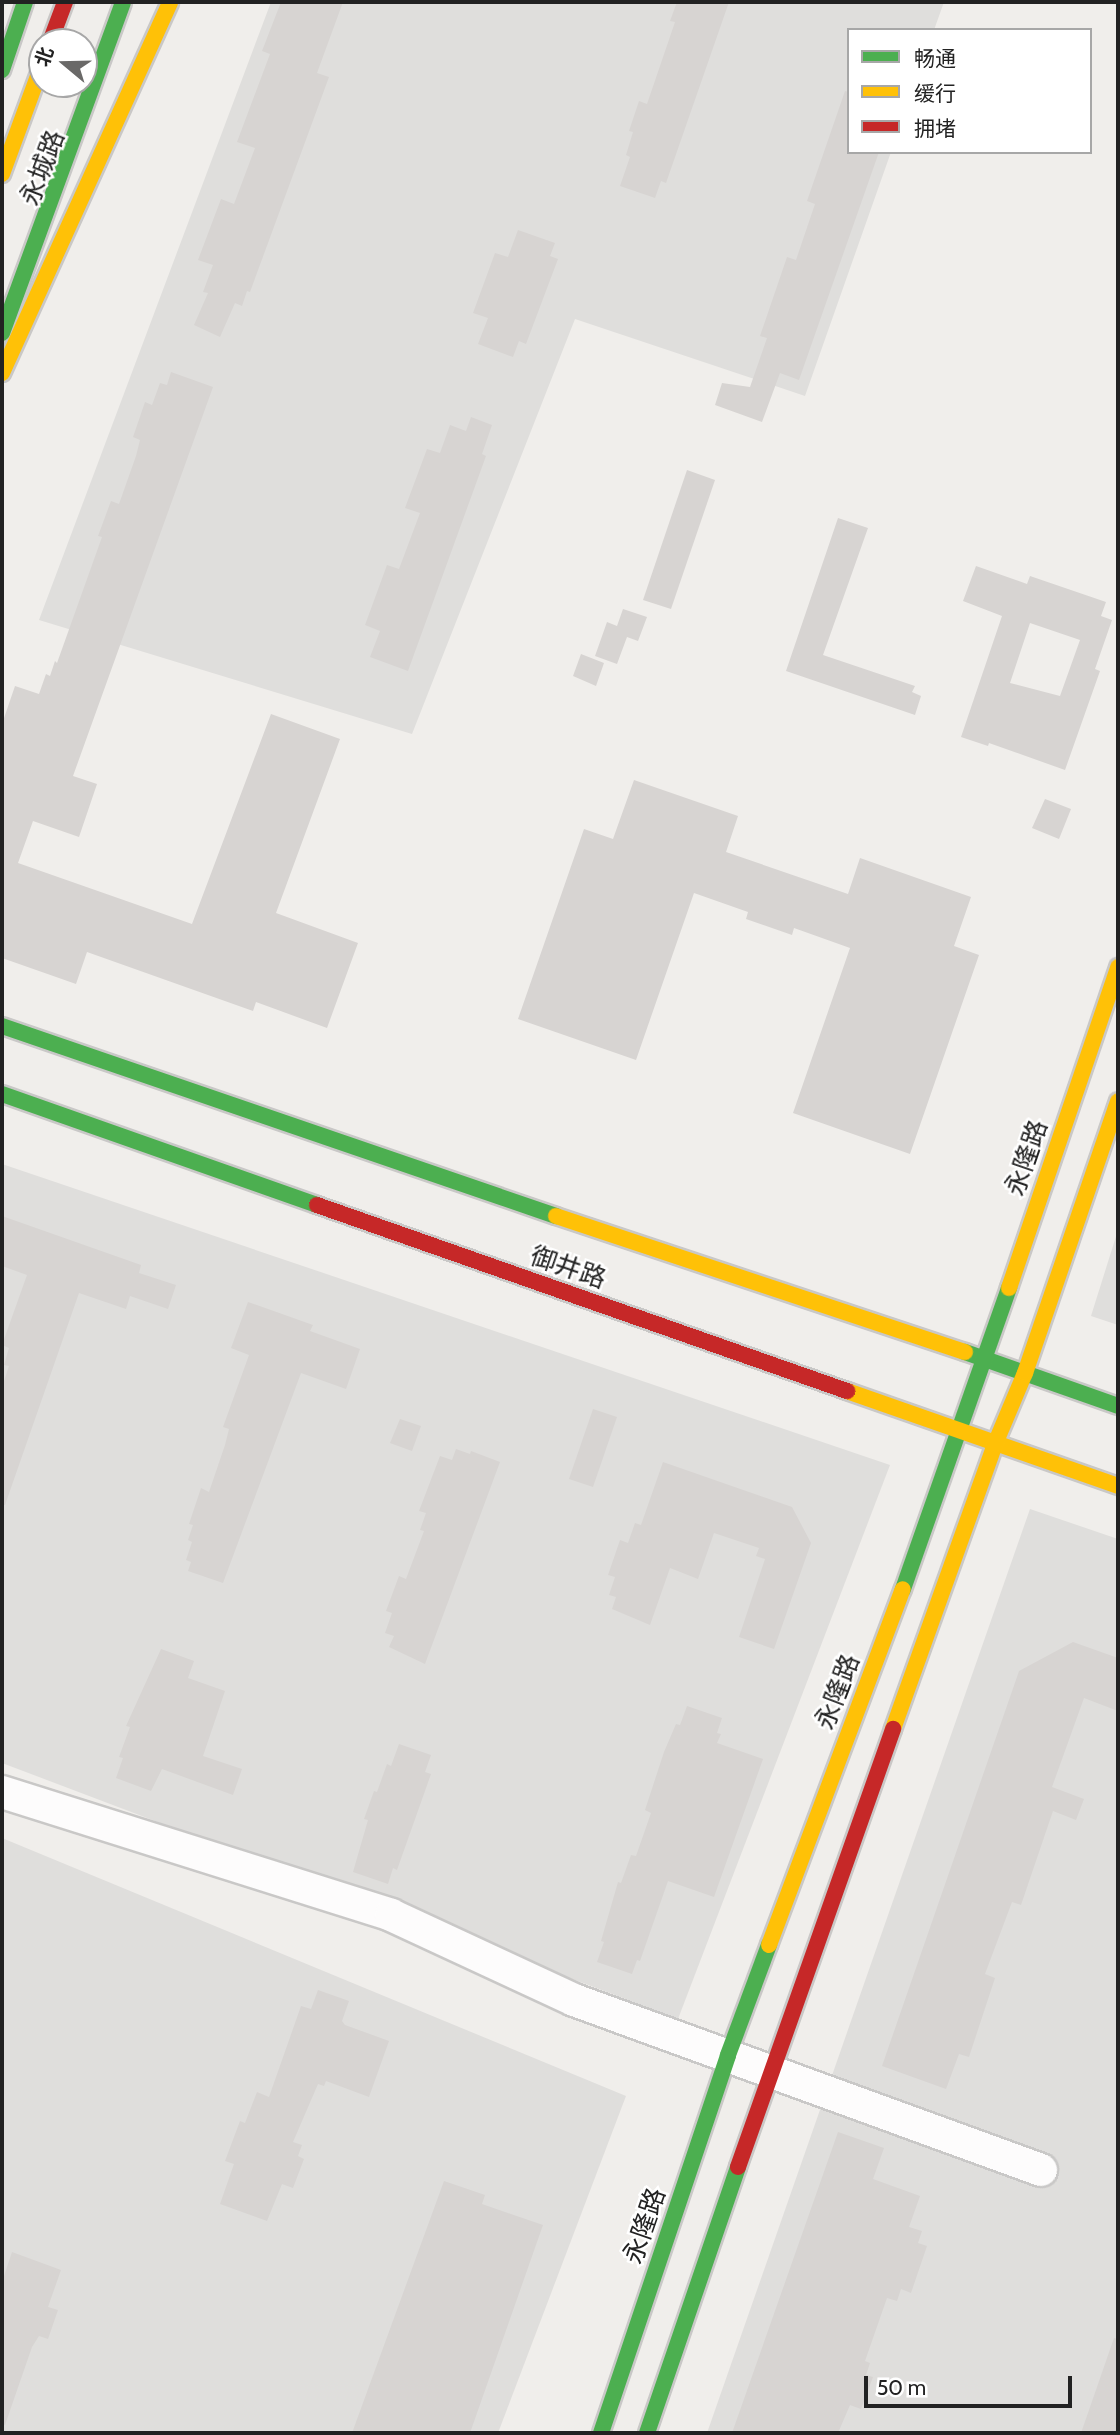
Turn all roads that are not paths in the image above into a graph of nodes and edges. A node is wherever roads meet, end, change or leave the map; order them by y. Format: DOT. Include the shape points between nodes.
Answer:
graph roads {
  1 [pos="25,2"];
  2 [pos="52,2"];
  3 [pos="65,2"];
  4 [pos="123,2"];
  5 [pos="132,2"];
  6 [pos="170,2"];
  7 [pos="55,28"];
  8 [pos="2,70"];
  9 [pos="30,98"];
  10 [pos="2,134"];
  11 [pos="2,174"];
  12 [pos="2,333"];
  13 [pos="2,352"];
  14 [pos="2,373"];
  15 [pos="1118,967"];
  16 [pos="2,1026"];
  17 [pos="2,1094"];
  18 [pos="1118,1102"];
  19 [pos="985,1358"];
  20 [pos="1026,1373"];
  21 [pos="1118,1406"];
  22 [pos="960,1432"];
  23 [pos="995,1444"];
  24 [pos="1118,1486"];
  25 [pos="2,1792"];
  26 [pos="728,2055"];
  27 [pos="771,2071"];
  28 [pos="1041,2169"];
  29 [pos="601,2433"];
  30 [pos="647,2433"];
  1 -- 8 [label="main road"];
  2 -- 10 [label="main road, 永城路"];
  3 -- 7 [label="main road"];
  4 -- 12 [label="main road"];
  5 -- 13 [label="main road, 永城路"];
  6 -- 14 [label="main road"];
  9 -- 11 [label="main road"];
  15 -- 19 [label="main road, 永隆路"];
  16 -- 19 [label="main road, 御井路"];
  17 -- 22 [label="main road, 御井路"];
  18 -- 20 [label="main road"];
  19 -- 20 [label="main road, 御井路"];
  19 -- 22 [label="main road, 永隆路"];
  20 -- 21 [label="main road, 御井路"];
  20 -- 23 [label="main road"];
  22 -- 23 [label="main road, 御井路"];
  22 -- 26 [label="main road, 永隆路"];
  23 -- 24 [label="main road, 御井路"];
  23 -- 27 [label="main road"];
  25 -- 26 [label="street" via="391,1915 574,2000"];
  26 -- 27 [label="street"];
  26 -- 29 [label="main road, 永隆路"];
  27 -- 28 [label="street"];
  27 -- 30 [label="main road"];
}
